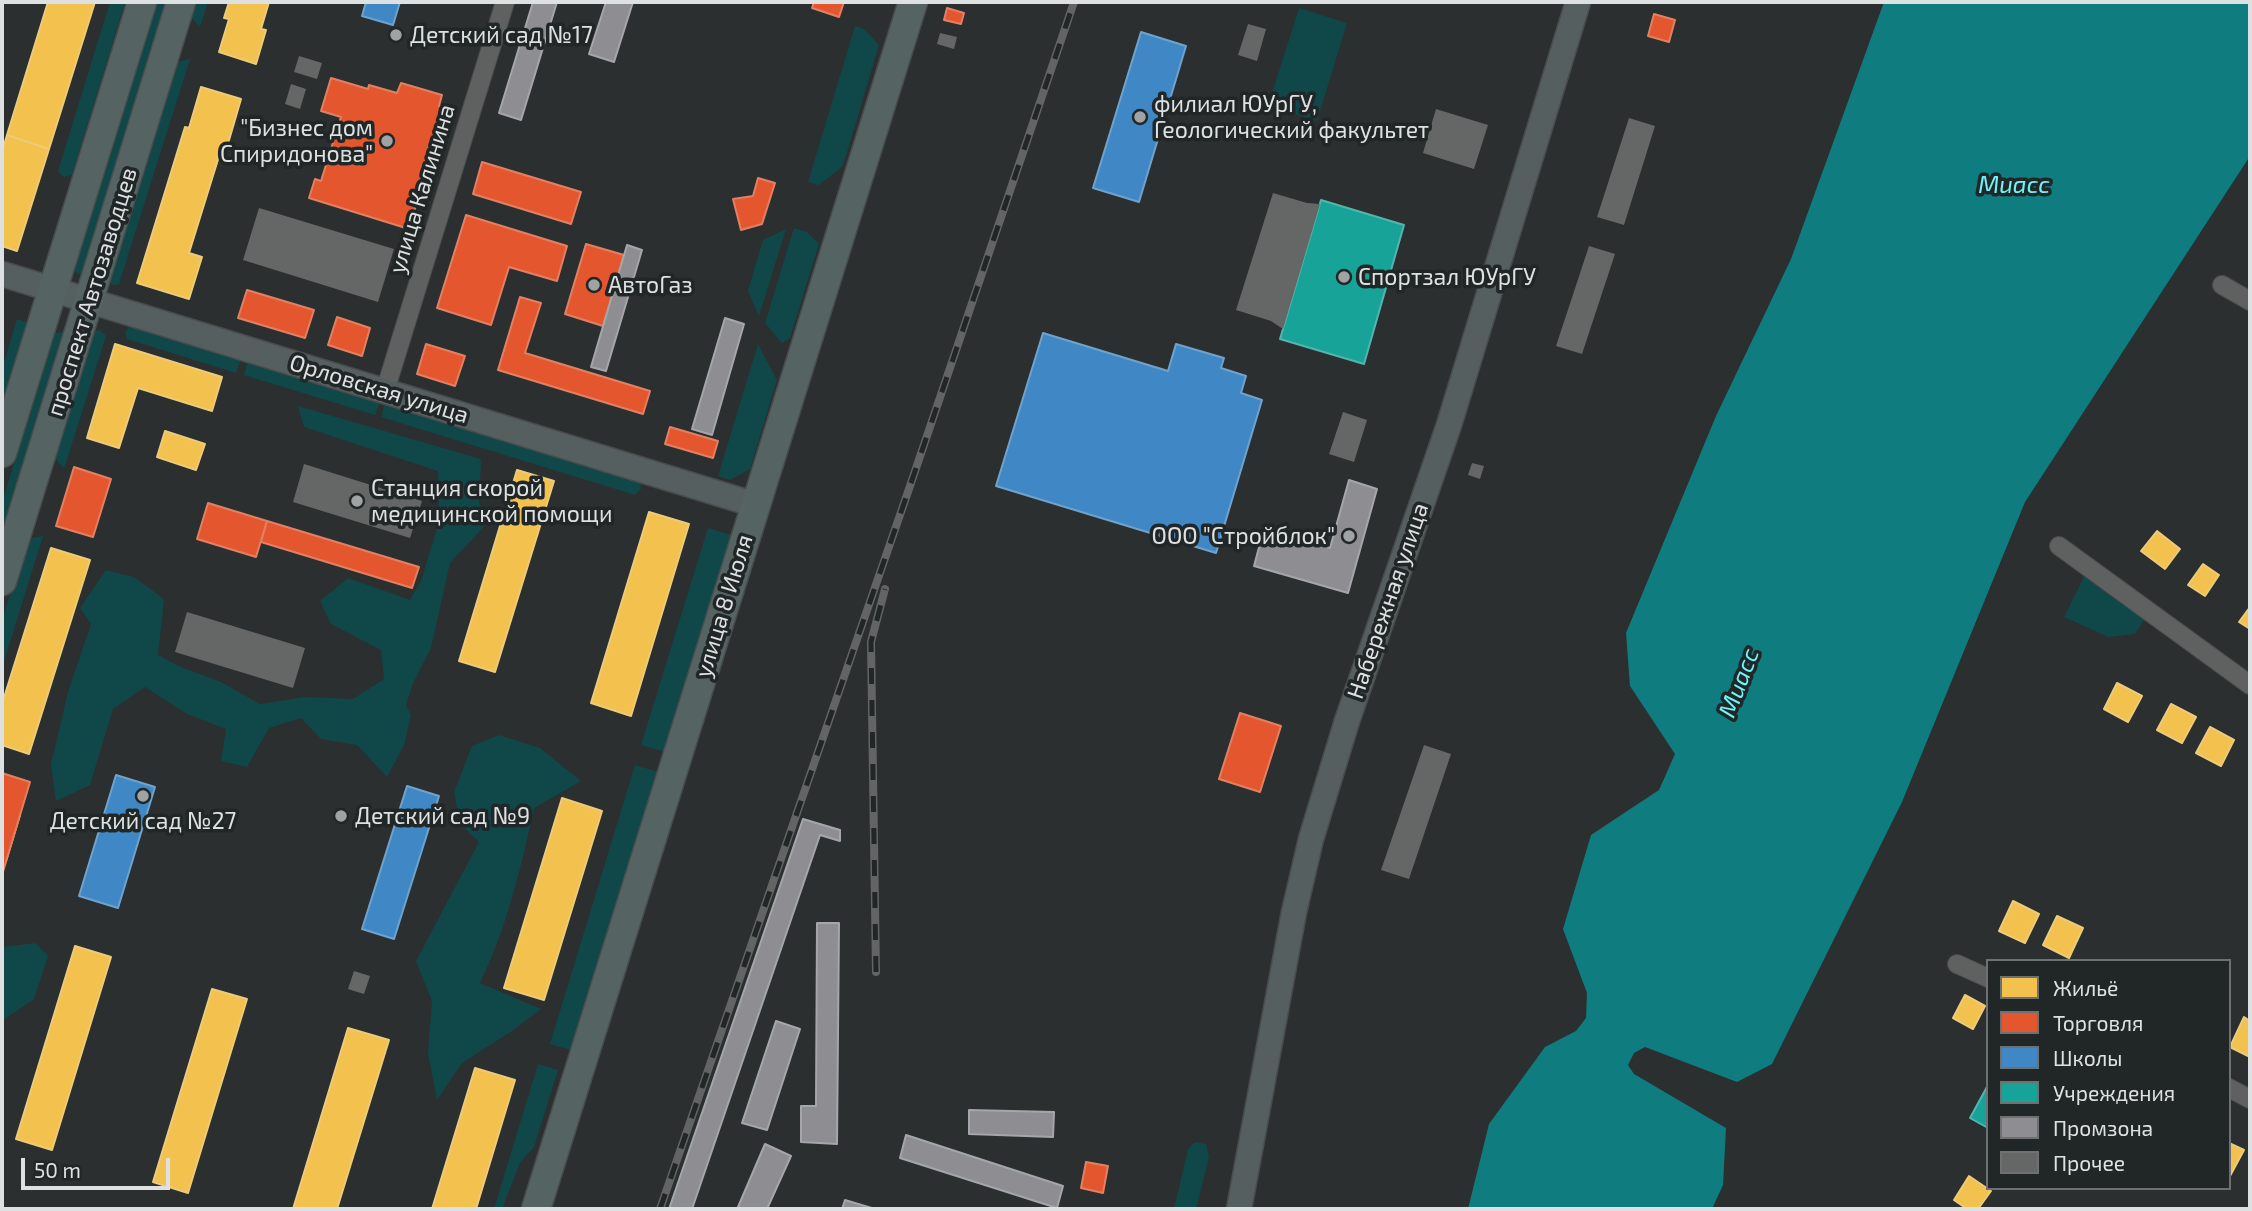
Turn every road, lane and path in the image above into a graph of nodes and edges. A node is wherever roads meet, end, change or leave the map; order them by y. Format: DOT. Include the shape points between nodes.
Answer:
graph roads {
  1 [pos="142,2"];
  2 [pos="181,2"];
  3 [pos="505,2"];
  4 [pos="913,2"];
  5 [pos="1578,2"];
  6 [pos="2,274"];
  7 [pos="2222,285"];
  8 [pos="53,289"];
  9 [pos="89,300"];
  10 [pos="2250,301"];
  11 [pos="385,391"];
  12 [pos="2,453"];
  13 [pos="756,505"];
  14 [pos="2059,546"];
  15 [pos="2,581"];
  16 [pos="2250,685"];
  17 [pos="1957,964"];
  18 [pos="1986,977"];
  19 [pos="2231,1089"];
  20 [pos="2250,1099"];
  21 [pos="536,1209"];
  22 [pos="1239,1209"];
  1 -- 8 [label="main road, проспект Автозаводцев"];
  2 -- 9 [label="main road, проспект Автозаводцев"];
  3 -- 11 [label="street, улица Калинина"];
  4 -- 13 [label="main road, улица 8 Июля"];
  5 -- 22 [label="street, Набережная улица" via="1449,425 1346,721 1311,839"];
  6 -- 8 [label="street, Орловская улица"];
  7 -- 10 [label="street"];
  8 -- 9 [label="street, Орловская улица"];
  8 -- 12 [label="main road, проспект Автозаводцев"];
  9 -- 11 [label="street, Орловская улица"];
  9 -- 15 [label="main road, проспект Автозаводцев"];
  11 -- 13 [label="street, Орловская улица"];
  13 -- 21 [label="main road, улица 8 Июля"];
  14 -- 16 [label="street"];
  17 -- 18 [label="street"];
  19 -- 20 [label="street"];
}
